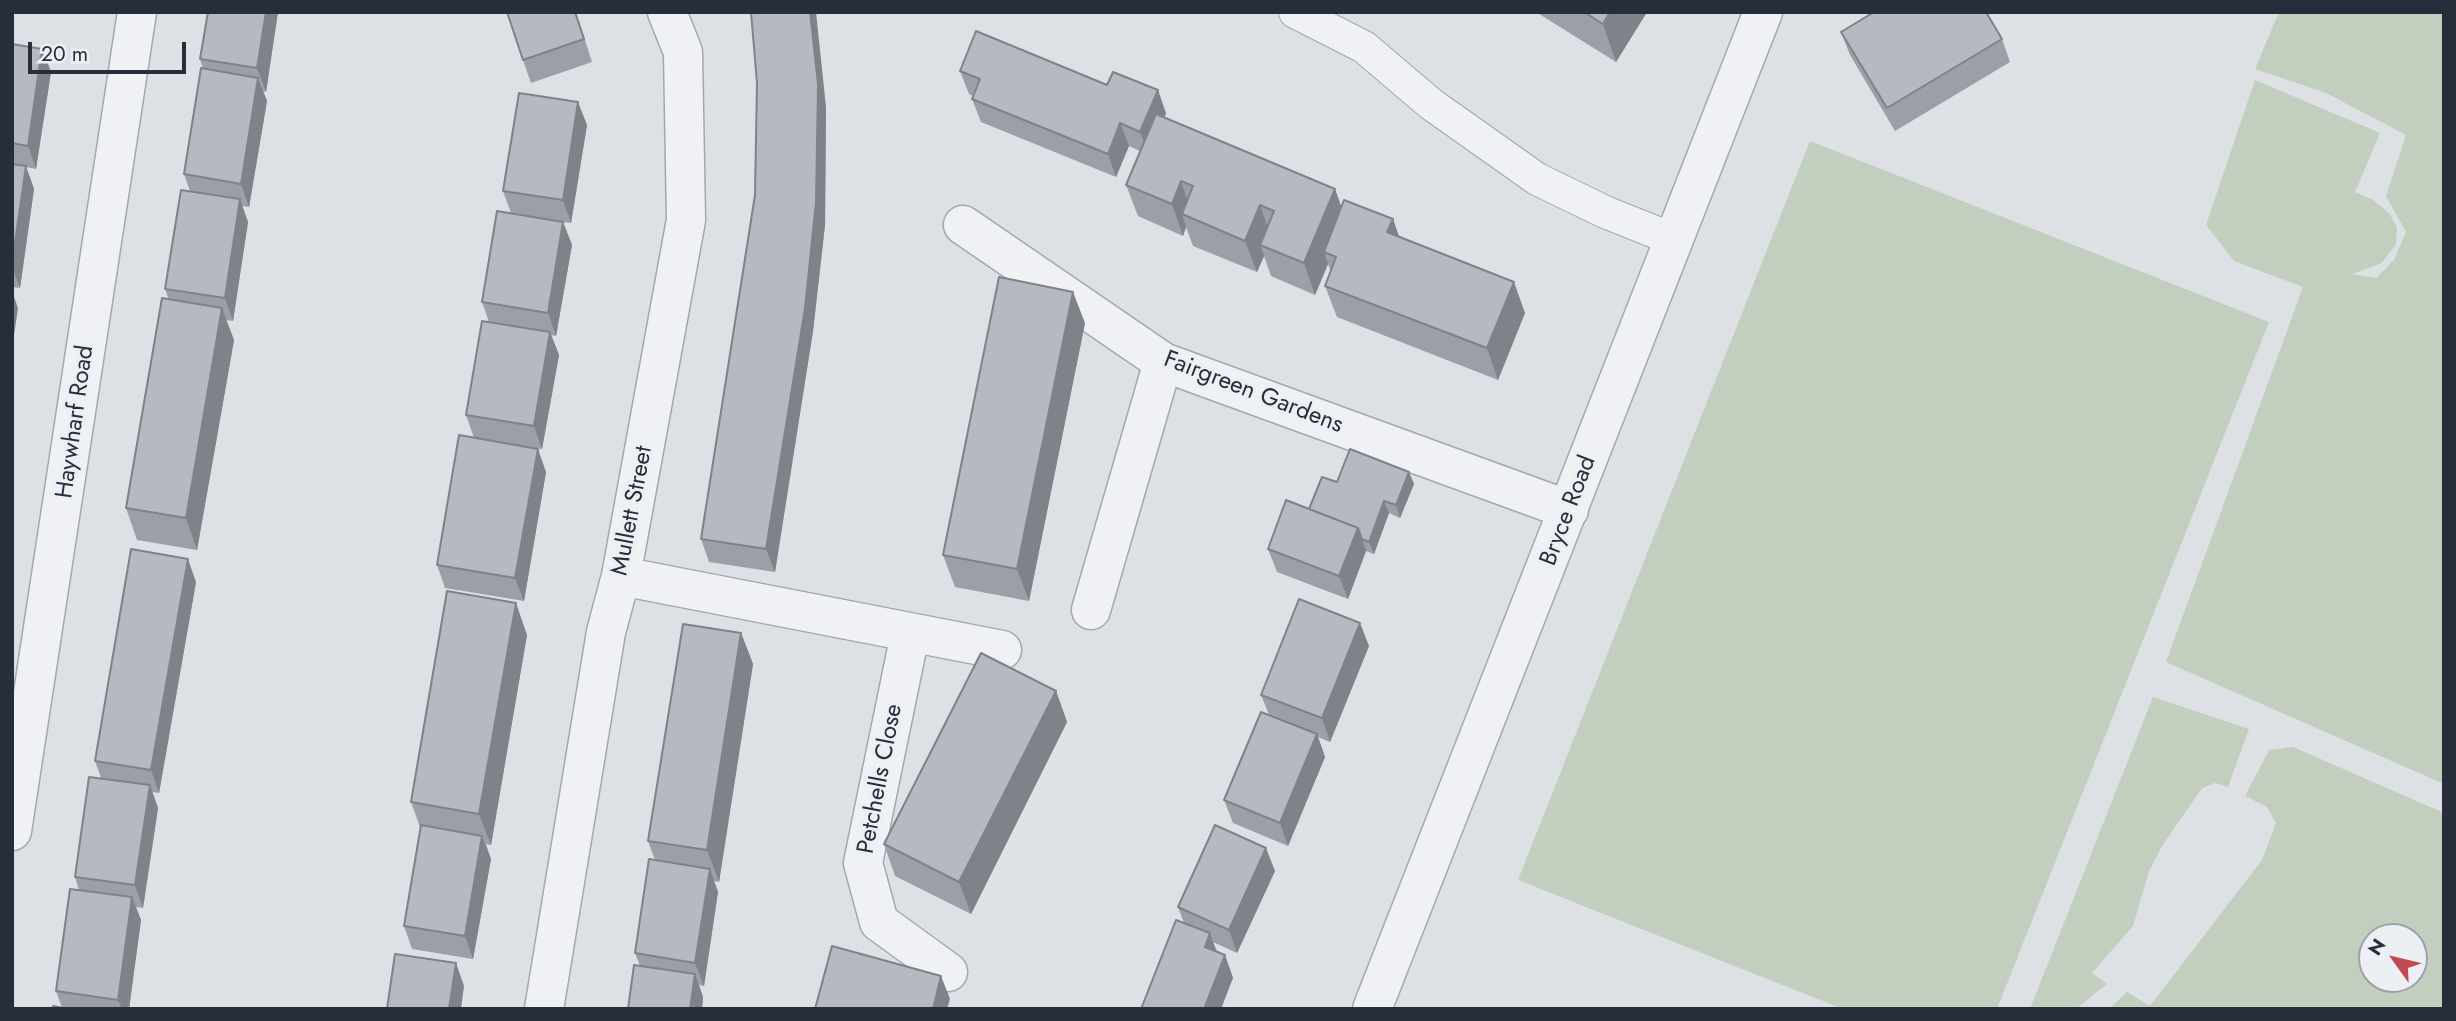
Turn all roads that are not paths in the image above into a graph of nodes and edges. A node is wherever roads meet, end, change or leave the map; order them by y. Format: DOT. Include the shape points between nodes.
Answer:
graph roads {
  1 [pos="137,12"];
  2 [pos="667,12"];
  3 [pos="1295,12"];
  4 [pos="1763,12"];
  5 [pos="963,225"];
  6 [pos="1675,240"];
  7 [pos="1163,362"];
  8 [pos="1569,510"];
  9 [pos="621,576"];
  10 [pos="1091,610"];
  11 [pos="910,634"];
  12 [pos="1002,650"];
  13 [pos="12,831"];
  14 [pos="948,972"];
  15 [pos="544,1009"];
  16 [pos="1372,1009"];
  1 -- 13 [label="street, Haywharf Road"];
  2 -- 9 [label="street, Mullett Street" via="683,52 686,220"];
  3 -- 6 [label="lane" via="1364,47 1431,104 1537,179"];
  4 -- 6 [label="street, Bryce Road"];
  5 -- 7 [label="street, Fairgreen Gardens"];
  6 -- 8 [label="street, Bryce Road"];
  7 -- 8 [label="street, Fairgreen Gardens"];
  7 -- 10 [label="street"];
  8 -- 16 [label="street, Bryce Road"];
  9 -- 11 [label="street"];
  9 -- 15 [label="street, Mullett Street" via="606,632"];
  11 -- 12 [label="street"];
  11 -- 14 [label="street, Petchells Close" via="863,863 878,922"];
}
